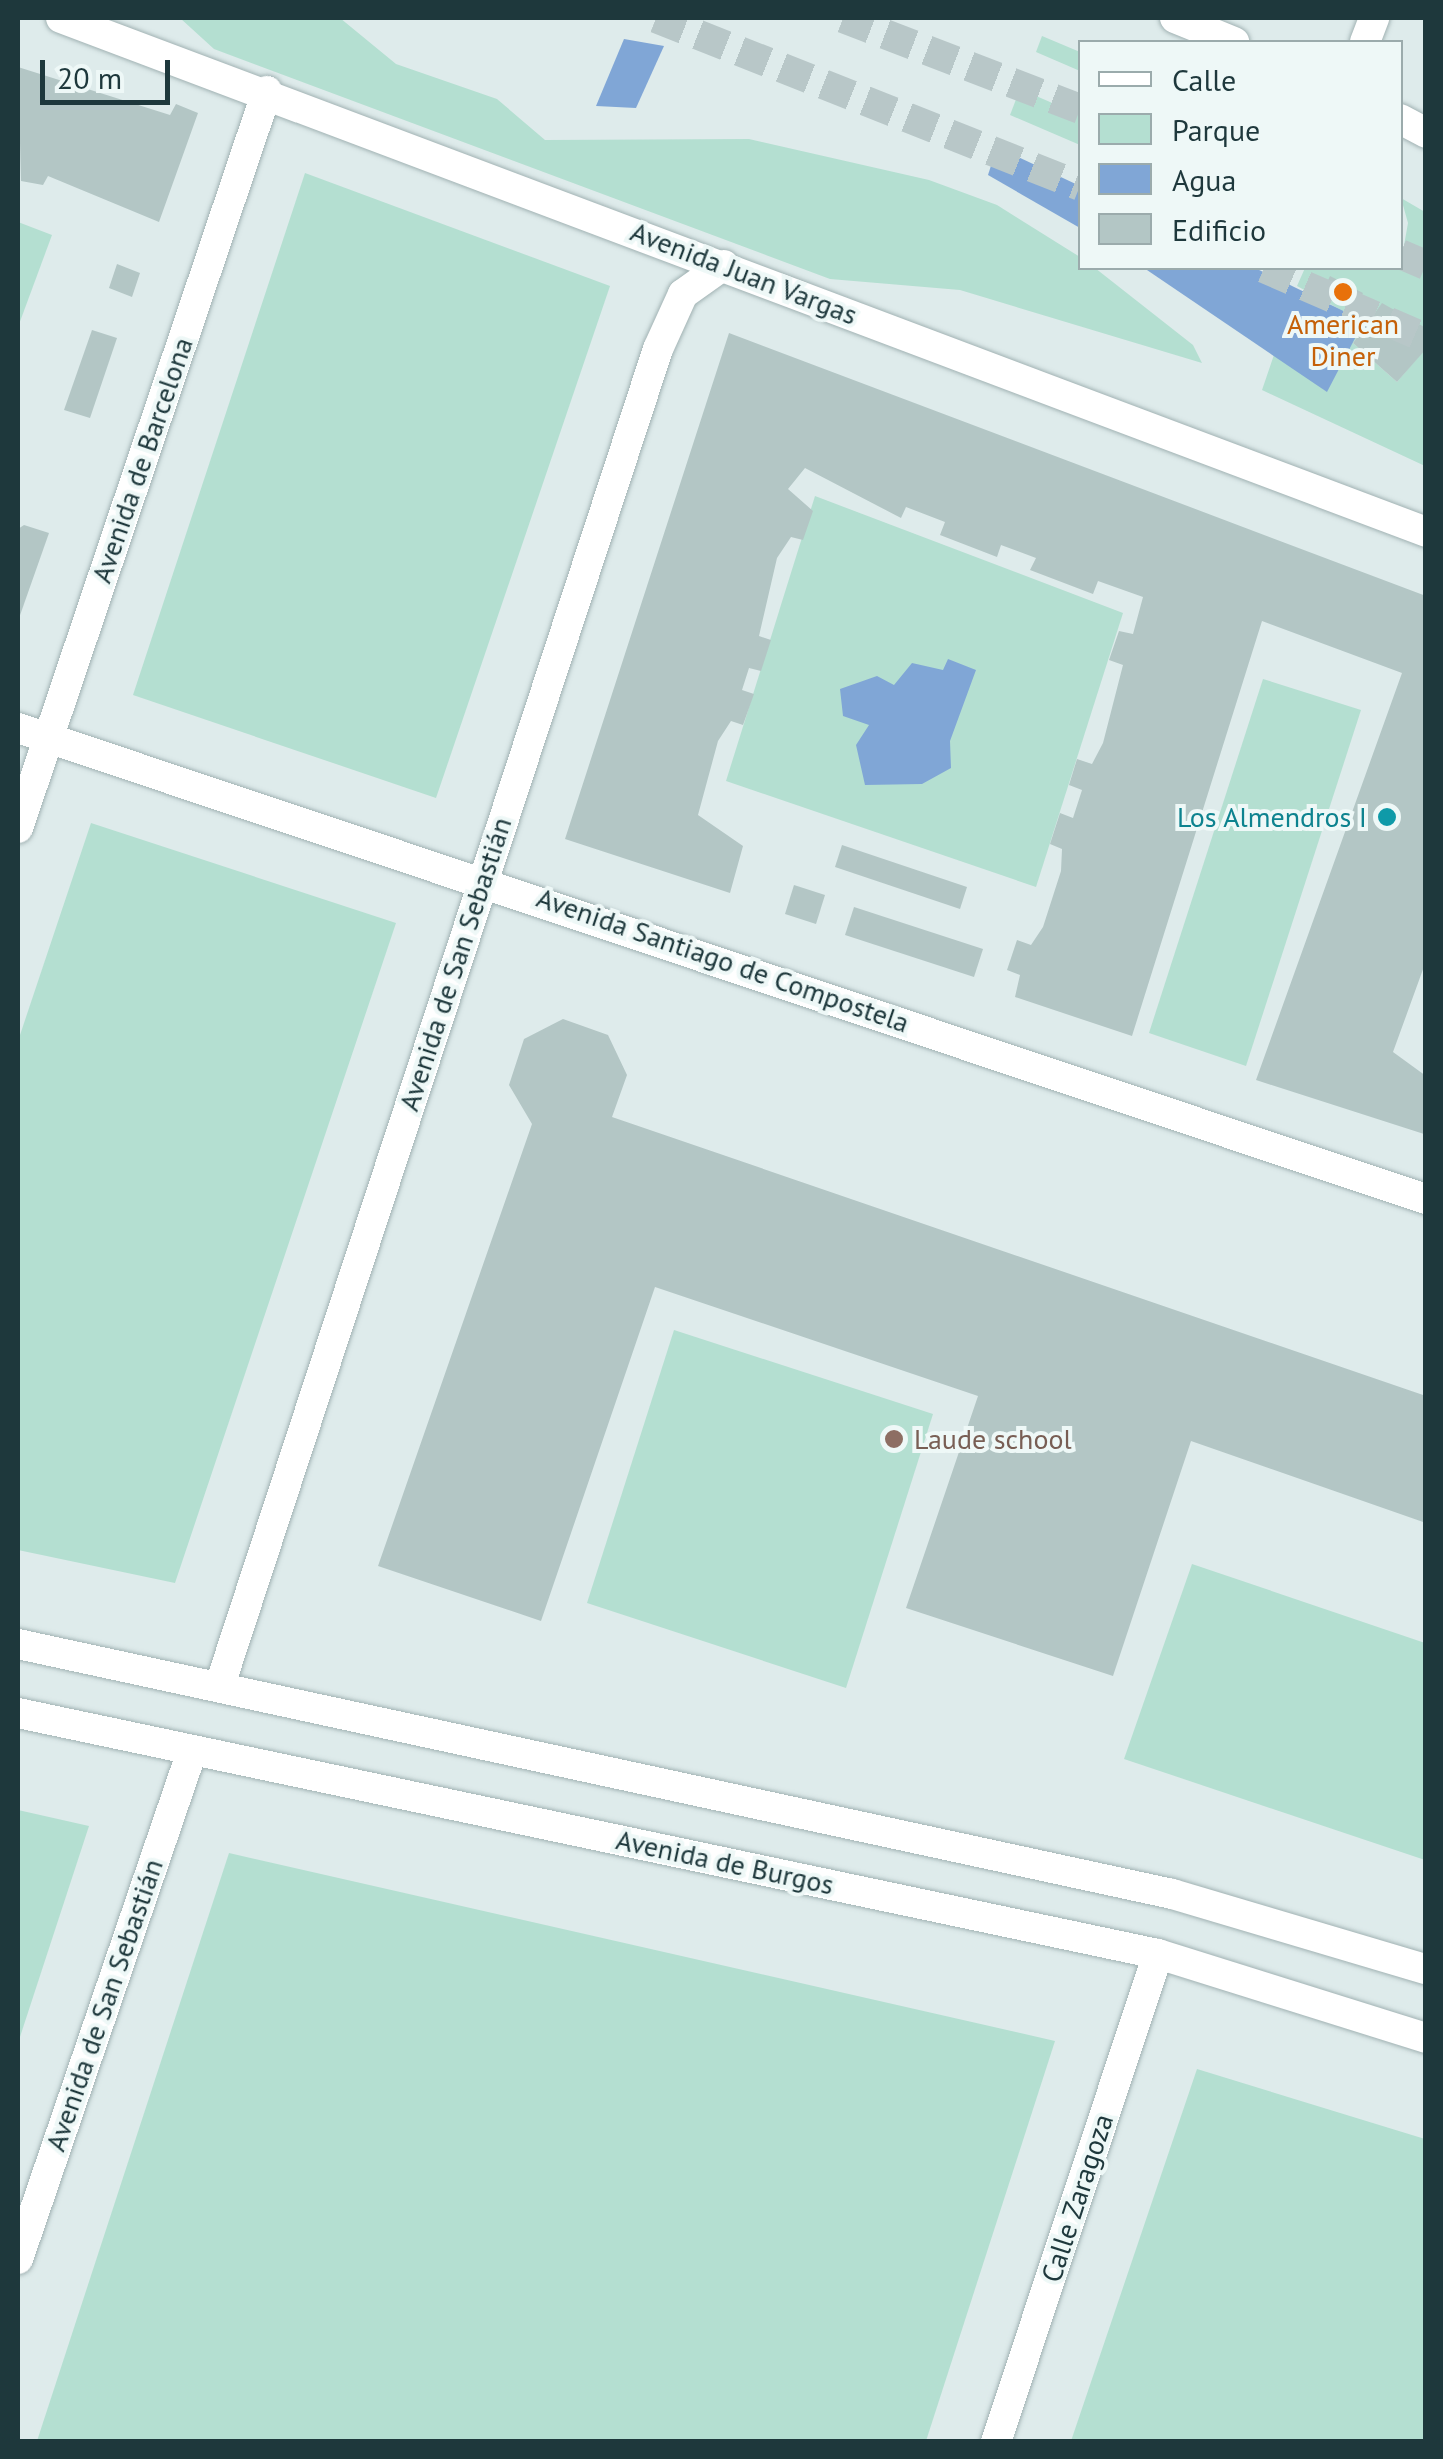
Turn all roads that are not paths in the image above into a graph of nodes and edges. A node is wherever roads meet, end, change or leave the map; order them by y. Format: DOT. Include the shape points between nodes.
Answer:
graph roads {
  1 [pos="62,18"];
  2 [pos="1175,18"];
  3 [pos="1229,40"];
  4 [pos="267,91"];
  5 [pos="1403,121"];
  6 [pos="1426,133"];
  7 [pos="724,265"];
  8 [pos="1426,532"];
  9 [pos="18,728"];
  10 [pos="46,739"];
  11 [pos="18,828"];
  12 [pos="482,879"];
  13 [pos="1426,1198"];
  14 [pos="18,1644"];
  15 [pos="220,1685"];
  16 [pos="18,1713"];
  17 [pos="192,1751"];
  18 [pos="1158,1954"];
  19 [pos="1426,1969"];
  20 [pos="1426,2038"];
  21 [pos="18,2259"];
  22 [pos="996,2442"];
  1 -- 4 [label="street, Avenida Juan Vargas"];
  2 -- 3 [label="street"];
  4 -- 7 [label="street, Avenida Juan Vargas"];
  4 -- 10 [label="street, Avenida de Barcelona"];
  5 -- 6 [label="street"];
  7 -- 8 [label="street, Avenida Juan Vargas"];
  7 -- 12 [label="street, Avenida de San Sebastián" via="682,294 658,349"];
  9 -- 10 [label="street, Avenida Santiago de Compostela"];
  10 -- 11 [label="street, Avenida de Barcelona"];
  10 -- 12 [label="street, Avenida Santiago de Compostela"];
  12 -- 13 [label="street, Avenida Santiago de Compostela"];
  12 -- 15 [label="street, Avenida de San Sebastián"];
  14 -- 15 [label="street"];
  15 -- 19 [label="street" via="1172,1894"];
  16 -- 17 [label="street, Avenida de Burgos"];
  17 -- 18 [label="street, Avenida de Burgos"];
  17 -- 21 [label="street, Avenida de San Sebastián"];
  18 -- 20 [label="street, Avenida de Burgos"];
  18 -- 22 [label="street, Calle Zaragoza"];
}
